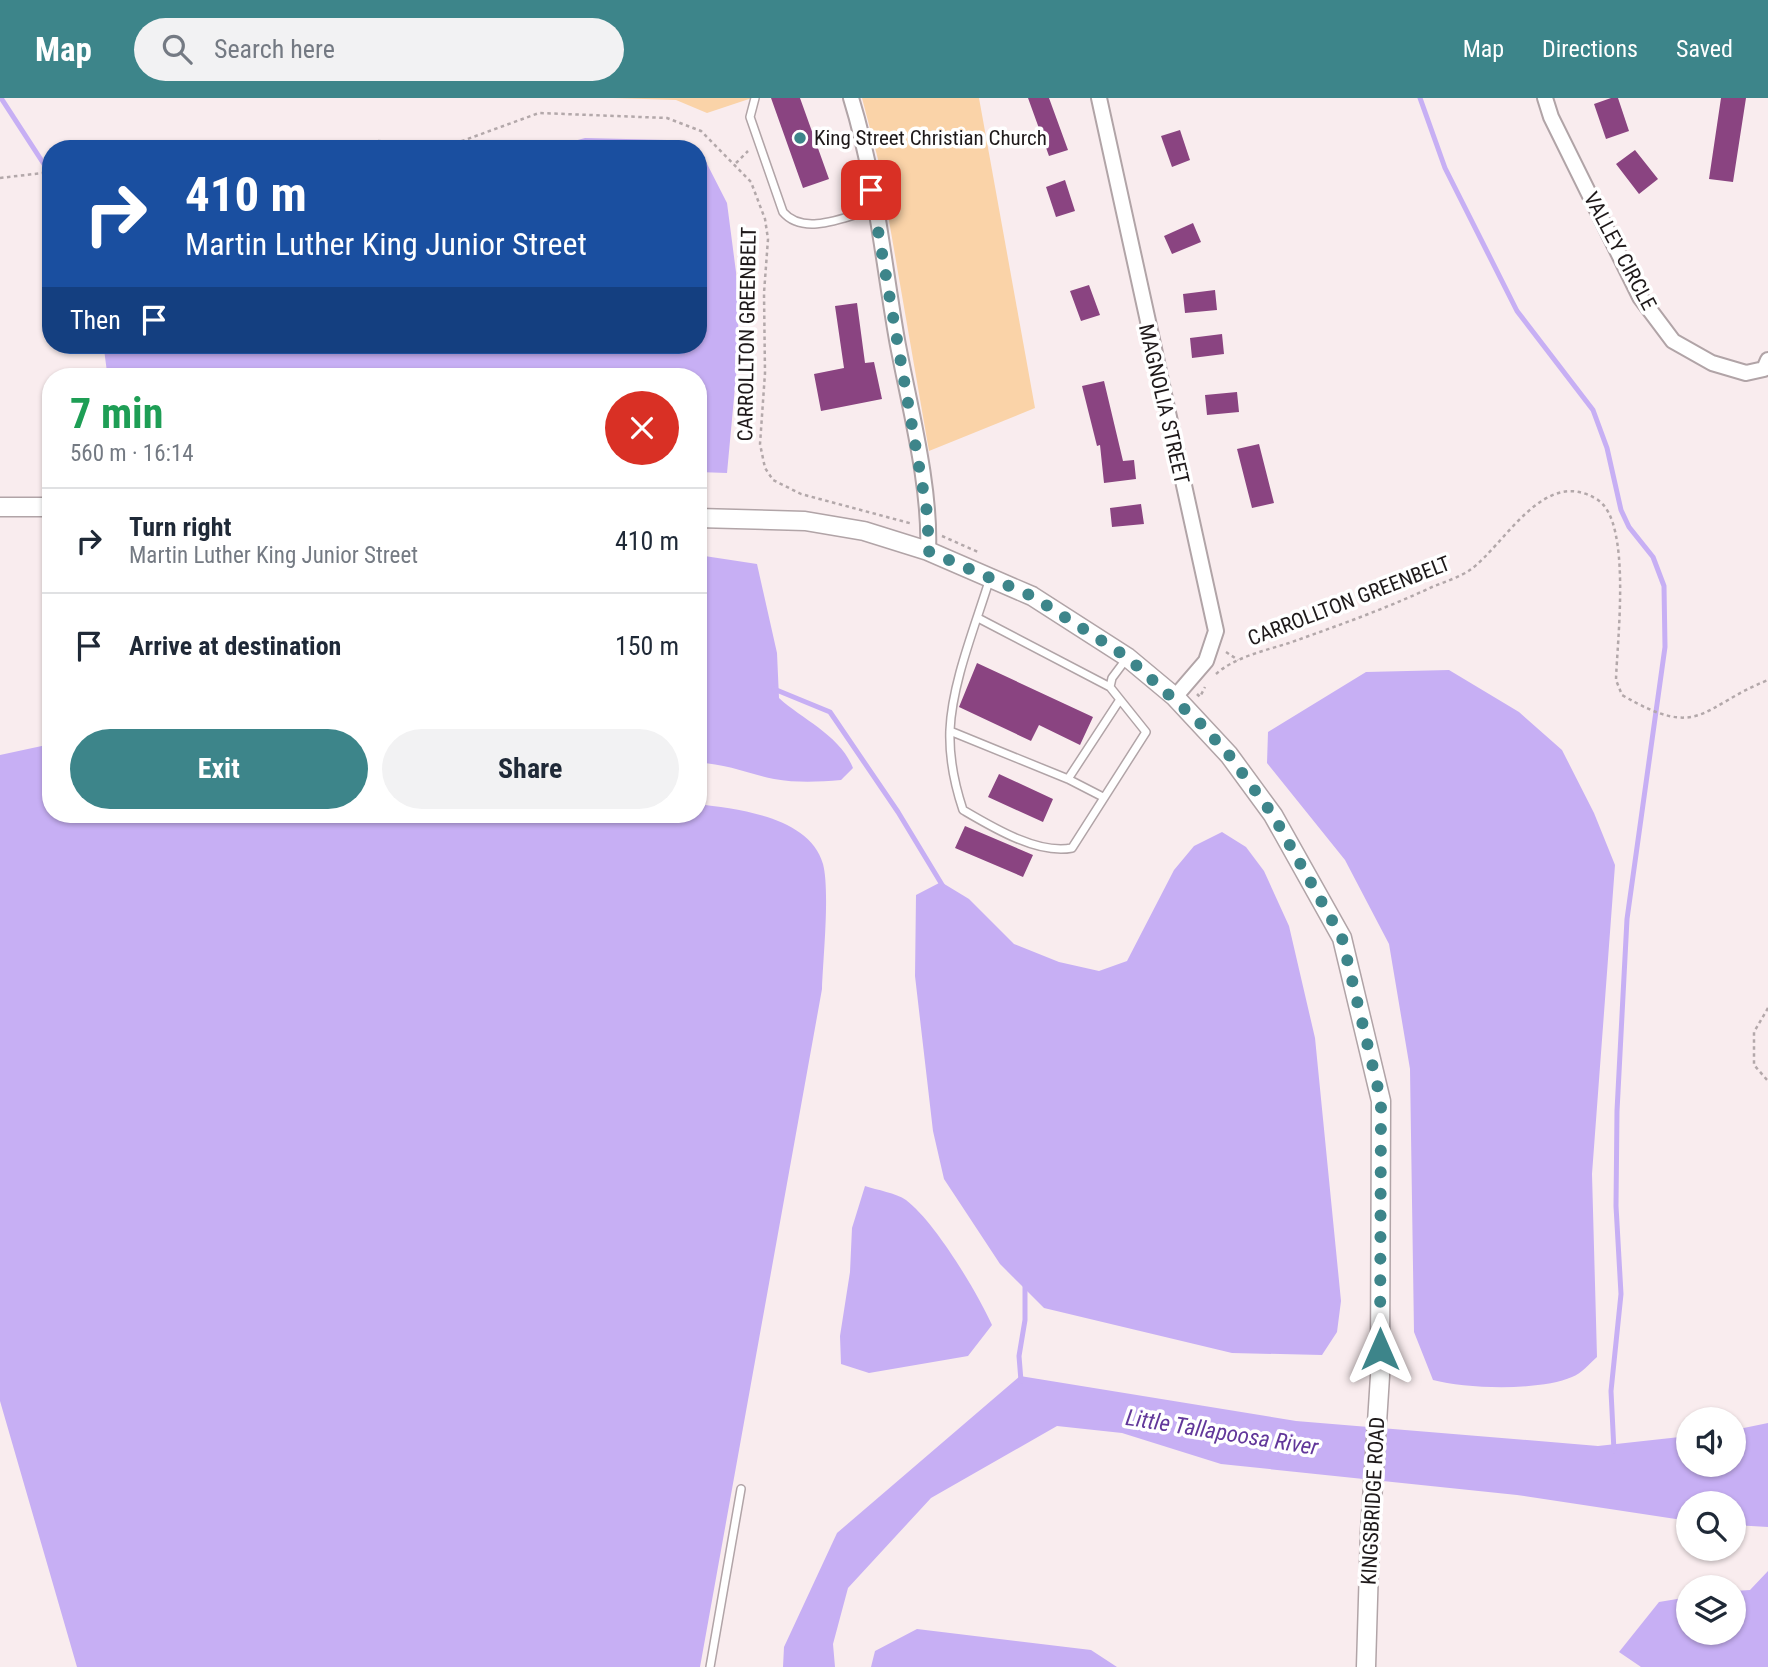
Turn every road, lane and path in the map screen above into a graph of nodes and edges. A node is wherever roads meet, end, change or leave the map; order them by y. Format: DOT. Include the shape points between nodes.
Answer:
graph roads {
  1 [pos="755,98"];
  2 [pos="851,98"];
  3 [pos="1099,98"];
  4 [pos="1545,98"];
  5 [pos="465,140"];
  6 [pos="751,148"];
  7 [pos="736,163"];
  8 [pos="42,173"];
  9 [pos="0,178"];
  10 [pos="874,209"];
  11 [pos="1768,360"];
  12 [pos="0,507"];
  13 [pos="42,507"];
  14 [pos="707,518"];
  15 [pos="916,525"];
  16 [pos="928,551"];
  17 [pos="990,575"];
  18 [pos="978,618"];
  19 [pos="1224,650"];
  20 [pos="1127,657"];
  21 [pos="1239,660"];
  22 [pos="1214,677"];
  23 [pos="1768,680"];
  24 [pos="1110,687"];
  25 [pos="1205,687"];
  26 [pos="1195,692"];
  27 [pos="1175,697"];
  28 [pos="1119,701"];
  29 [pos="950,730"];
  30 [pos="1068,779"];
  31 [pos="1103,797"];
  32 [pos="1768,1008"];
  33 [pos="1768,1081"];
  34 [pos="741,1489"];
  35 [pos="710,1667"];
  36 [pos="1366,1667"];
  1 -- 10 [label="lane" via="750,117 783,212 790,220 808,224"];
  2 -- 10 [label="street"];
  3 -- 27 [label="street, MAGNOLIA STREET" via="1216,631 1206,661"];
  4 -- 11 [label="street, VALLEY CIRCLE" via="1640,296 1673,341 1712,363 1746,373 1764,369"];
  5 -- 7 [label="path, CARROLLTON GREENBELT" via="539,113 627,116 680,121 701,131"];
  6 -- 7 [label="path"];
  7 -- 15 [label="path, CARROLLTON GREENBELT" via="755,192 768,239 760,444 765,468 773,480 801,494"];
  8 -- 9 [label="path"];
  10 -- 16 [label="street" via="926,505"];
  12 -- 13 [label="street"];
  14 -- 16 [label="street, KINGSBRIDGE ROAD" via="805,521 864,531"];
  16 -- 17 [label="street, KINGSBRIDGE ROAD"];
  17 -- 18 [label="lane"];
  17 -- 20 [label="street, KINGSBRIDGE ROAD" via="1076,621"];
  18 -- 24 [label="lane"];
  18 -- 29 [label="lane"];
  19 -- 21 [label="path"];
  20 -- 24 [label="lane"];
  20 -- 27 [label="street, KINGSBRIDGE ROAD"];
  21 -- 22 [label="path, CARROLLTON GREENBELT"];
  21 -- 23 [label="path, CARROLLTON GREENBELT" via="1338,626 1470,570 1529,510 1568,491 1581,492 1605,507 1615,527 1618,692 1685,719 1706,714"];
  24 -- 28 [label="lane"];
  25 -- 26 [label="path" via="1200,696"];
  27 -- 36 [label="street, KINGSBRIDGE ROAD" via="1229,755 1273,815 1342,938 1381,1101 1380,1376"];
  28 -- 30 [label="lane"];
  28 -- 31 [label="lane" via="1146,732"];
  29 -- 30 [label="lane"];
  29 -- 31 [label="lane" via="963,810 994,826 1057,851 1072,848"];
  30 -- 31 [label="lane"];
  32 -- 33 [label="path" via="1754,1032 1754,1065"];
  34 -- 35 [label="lane"];
}
